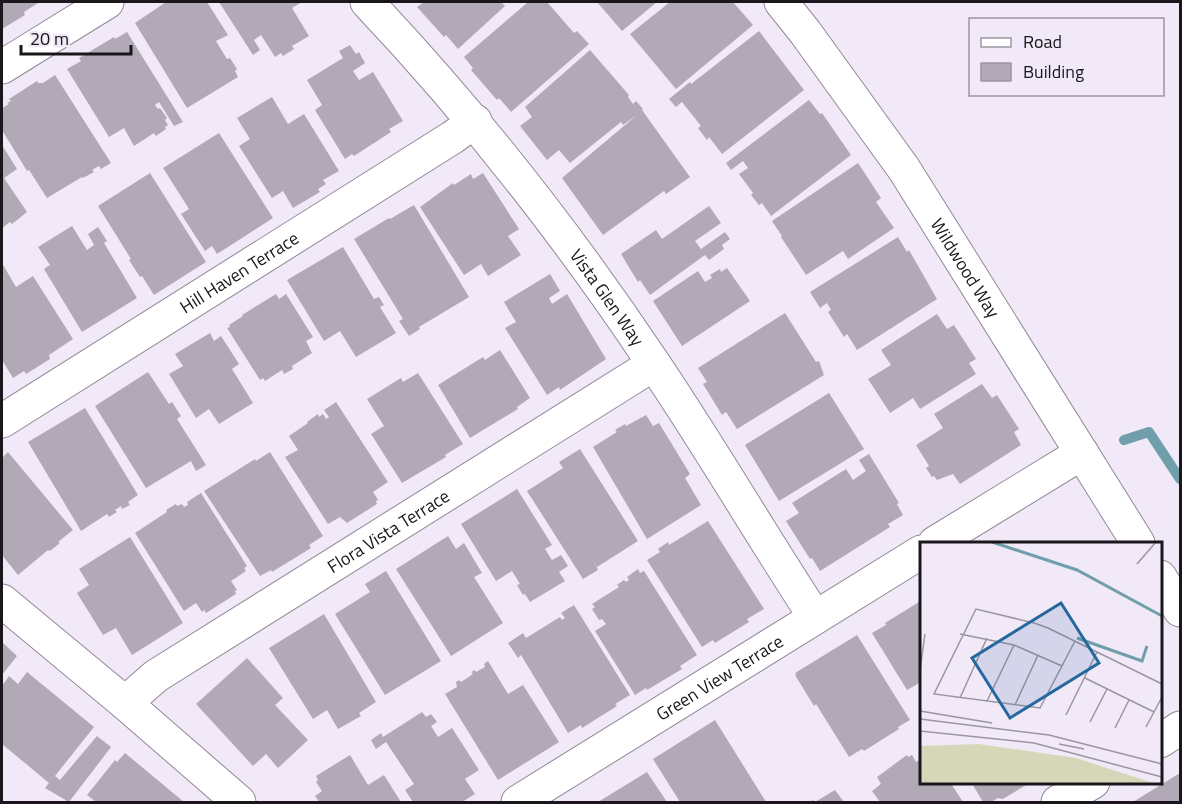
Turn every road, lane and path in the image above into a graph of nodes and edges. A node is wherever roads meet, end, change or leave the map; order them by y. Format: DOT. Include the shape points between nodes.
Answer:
graph roads {
  1 [pos="107,2"];
  2 [pos="367,2"];
  3 [pos="781,2"];
  4 [pos="2,67"];
  5 [pos="475,121"];
  6 [pos="654,364"];
  7 [pos="2,421"];
  8 [pos="1082,453"];
  9 [pos="937,542"];
  10 [pos="1137,542"];
  11 [pos="920,553"];
  12 [pos="1161,579"];
  13 [pos="2,601"];
  14 [pos="1180,610"];
  15 [pos="815,617"];
  16 [pos="125,703"];
  17 [pos="1180,728"];
  18 [pos="1161,740"];
  19 [pos="1090,783"];
  20 [pos="239,802"];
  21 [pos="518,802"];
  22 [pos="1058,802"];
  1 -- 4 [label="street"];
  2 -- 5 [label="street, Vista Glen Way"];
  3 -- 8 [label="street, Wildwood Way" via="904,169"];
  5 -- 6 [label="street, Vista Glen Way" via="594,277"];
  5 -- 7 [label="street, Hill Haven Terrace"];
  6 -- 15 [label="street, Vista Glen Way"];
  6 -- 16 [label="street, Flora Vista Terrace" via="156,676"];
  8 -- 9 [label="street"];
  8 -- 10 [label="street, Wildwood Way"];
  11 -- 15 [label="street, Green View Terrace"];
  12 -- 14 [label="street"];
  13 -- 16 [label="street"];
  15 -- 21 [label="street, Green View Terrace"];
  16 -- 20 [label="street"];
  17 -- 18 [label="street"];
  19 -- 22 [label="street"];
}
